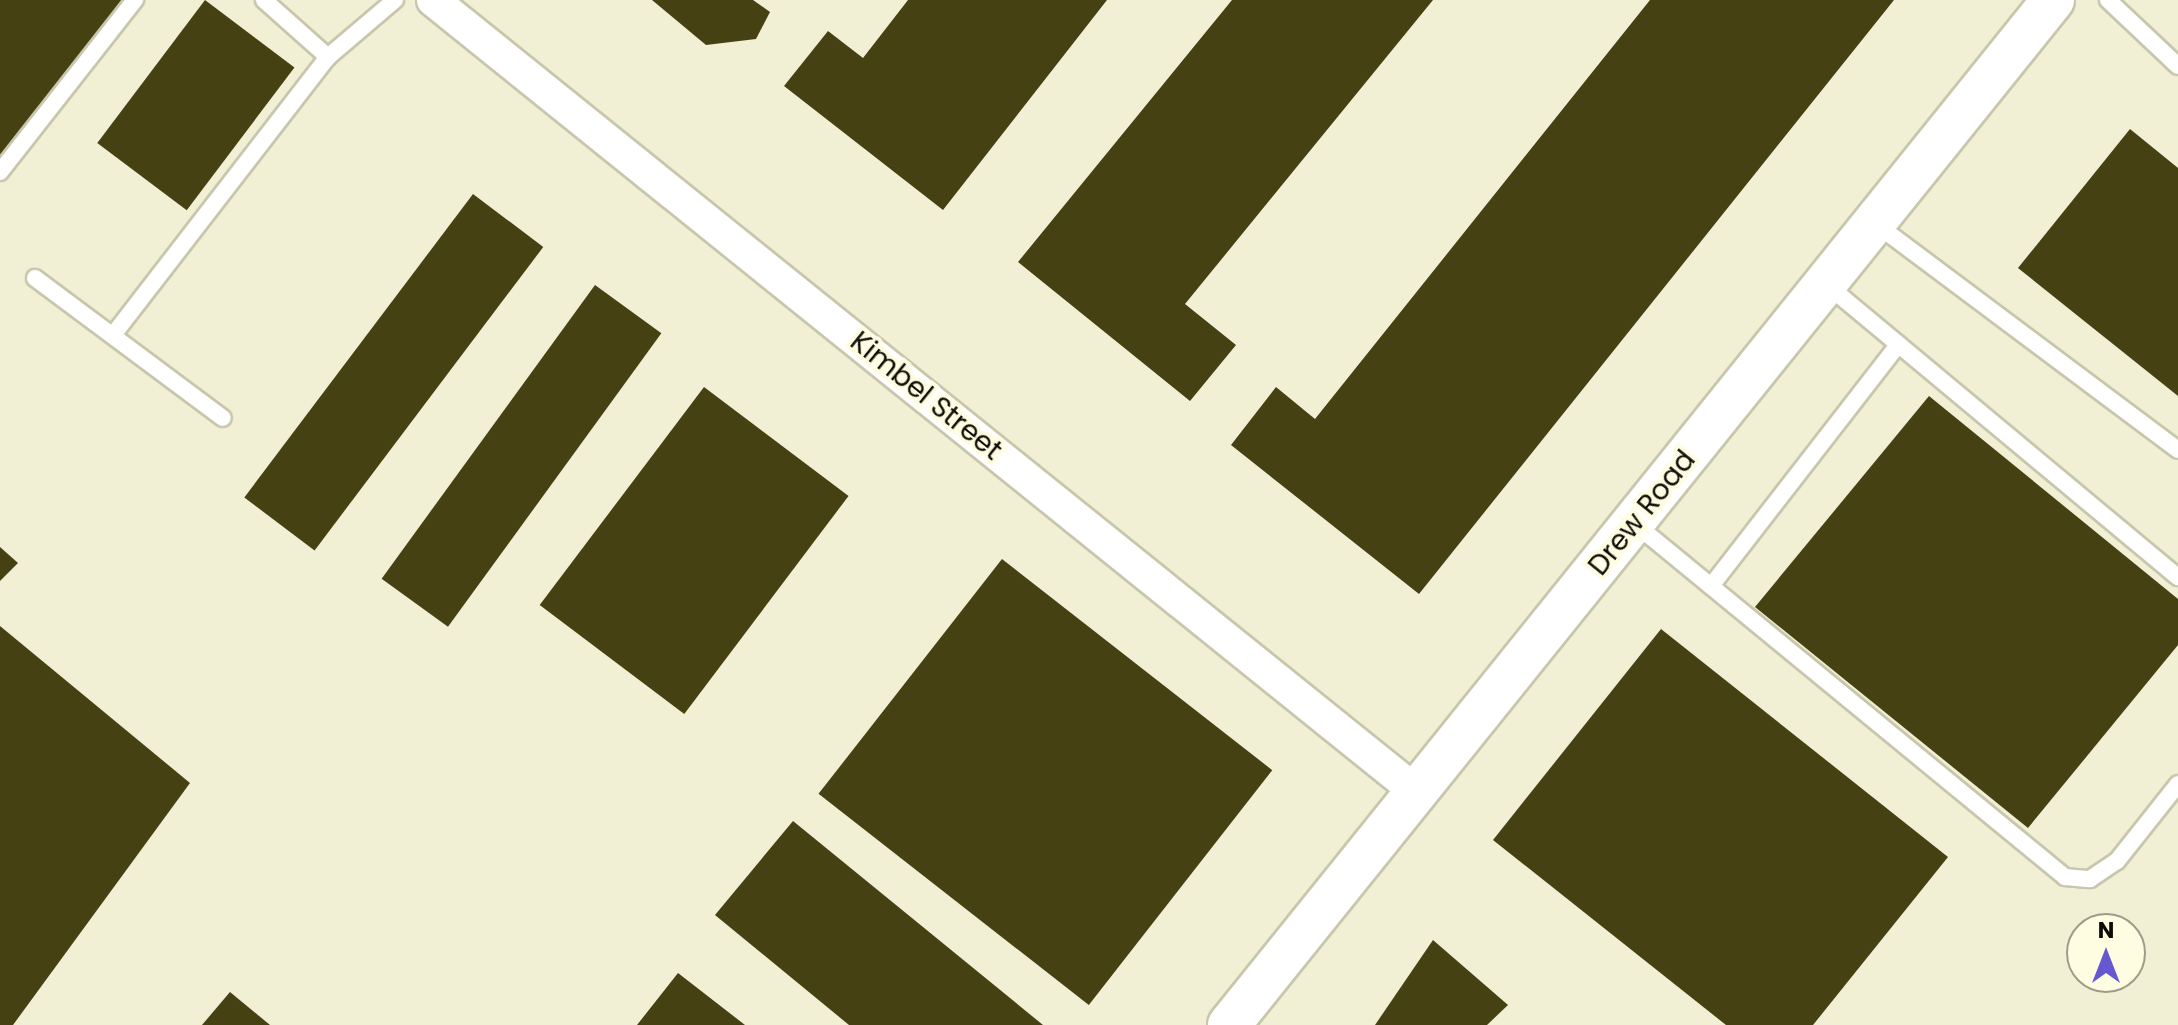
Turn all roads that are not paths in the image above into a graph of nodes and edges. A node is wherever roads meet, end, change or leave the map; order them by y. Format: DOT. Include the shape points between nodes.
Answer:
graph roads {
  1 [pos="135,0"];
  2 [pos="264,0"];
  3 [pos="395,0"];
  4 [pos="433,0"];
  5 [pos="2053,0"];
  6 [pos="2108,0"];
  7 [pos="328,57"];
  8 [pos="2178,66"];
  9 [pos="0,172"];
  10 [pos="1875,223"];
  11 [pos="35,278"];
  12 [pos="1826,283"];
  13 [pos="113,335"];
  14 [pos="1899,344"];
  15 [pos="223,418"];
  16 [pos="2178,450"];
  17 [pos="1634,523"];
  18 [pos="2178,577"];
  19 [pos="1711,586"];
  20 [pos="2178,784"];
  21 [pos="1418,793"];
  22 [pos="1229,1025"];
  1 -- 9 [label="lane"];
  2 -- 7 [label="lane"];
  3 -- 7 [label="lane"];
  4 -- 21 [label="street, Kimbel Street"];
  5 -- 10 [label="street, Drew Road"];
  6 -- 8 [label="lane"];
  7 -- 13 [label="lane"];
  10 -- 12 [label="street, Drew Road"];
  10 -- 16 [label="lane"];
  11 -- 13 [label="lane"];
  12 -- 14 [label="lane"];
  12 -- 17 [label="street, Drew Road"];
  13 -- 15 [label="lane"];
  14 -- 18 [label="lane"];
  14 -- 19 [label="lane"];
  17 -- 19 [label="lane"];
  17 -- 21 [label="street, Drew Road"];
  19 -- 20 [label="lane" via="2065,877 2090,879 2117,861"];
  21 -- 22 [label="street, Drew Road"];
}
